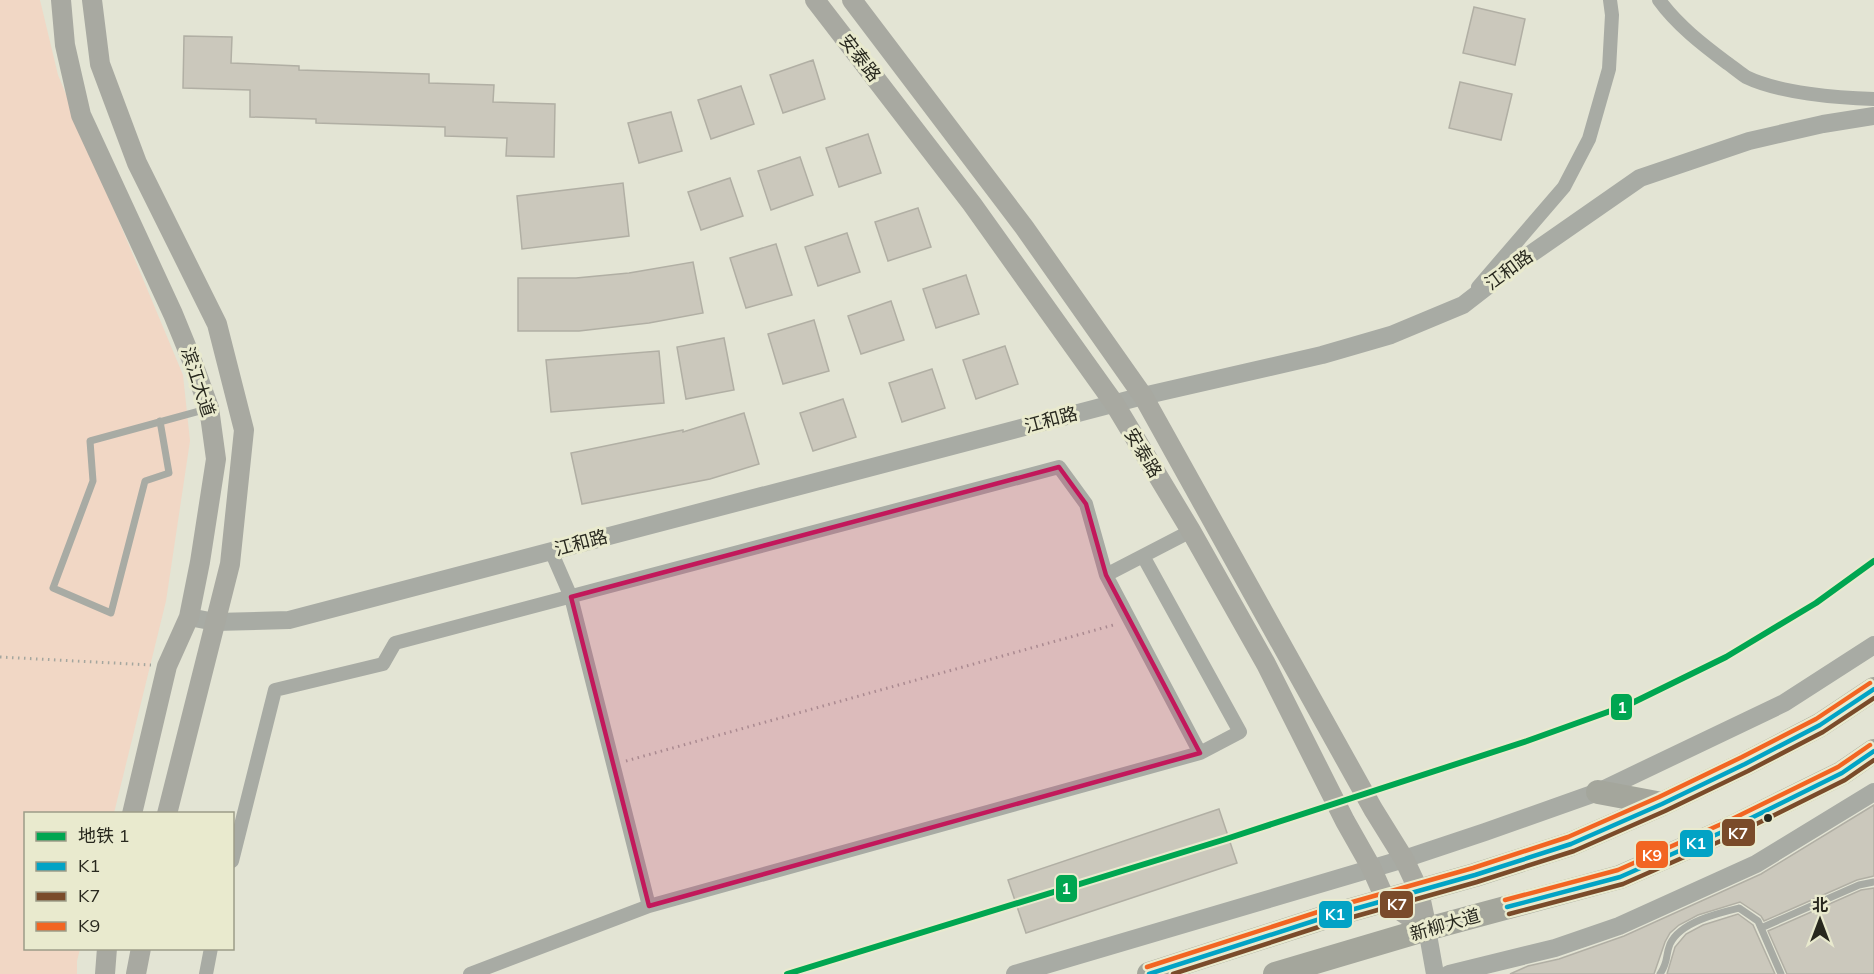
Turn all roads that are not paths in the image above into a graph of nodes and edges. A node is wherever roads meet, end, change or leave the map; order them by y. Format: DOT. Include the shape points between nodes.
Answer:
graph roads {
  1 [pos="61,0"];
  2 [pos="92,0"];
  3 [pos="815,0"];
  4 [pos="852,0"];
  5 [pos="1611,0"];
  6 [pos="1659,0"];
  7 [pos="1874,99"];
  8 [pos="1874,116"];
  9 [pos="1463,305"];
  10 [pos="1143,396"];
  11 [pos="1114,403"];
  12 [pos="209,408"];
  13 [pos="160,421"];
  14 [pos="1191,531"];
  15 [pos="551,551"];
  16 [pos="1143,556"];
  17 [pos="1106,575"];
  18 [pos="571,597"];
  19 [pos="189,617"];
  20 [pos="215,622"];
  21 [pos="1874,645"];
  22 [pos="1874,689"];
  23 [pos="1874,751"];
  24 [pos="1200,753"];
  25 [pos="1842,772"];
  26 [pos="1874,772"];
  27 [pos="1598,792"];
  28 [pos="1874,792"];
  29 [pos="1662,804"];
  30 [pos="132,812"];
  31 [pos="167,812"];
  32 [pos="234,853"];
  33 [pos="1404,859"];
  34 [pos="1371,867"];
  35 [pos="1874,882"];
  36 [pos="1419,891"];
  37 [pos="1386,901"];
  38 [pos="649,906"];
  39 [pos="1761,928"];
  40 [pos="1427,929"];
  41 [pos="107,950"];
  42 [pos="141,950"];
  43 [pos="211,950"];
  44 [pos="105,974"];
  45 [pos="136,974"];
  46 [pos="206,974"];
  47 [pos="470,974"];
  48 [pos="1015,974"];
  49 [pos="1149,974"];
  50 [pos="1275,974"];
  51 [pos="1435,974"];
  52 [pos="1449,974"];
  53 [pos="1660,974"];
  54 [pos="1782,974"];
  1 -- 12 [label="main road, 滨江大道" via="65,45 81,115 173,314"];
  2 -- 20 [label="main road, 滨江大道" via="100,64 137,163 216,324 244,430 230,564"];
  3 -- 11 [label="main road, 安泰路" via="972,204"];
  4 -- 10 [label="main road, 安泰路" via="1024,227"];
  5 -- 9 [label="street" via="1609,69 1589,139 1564,187"];
  6 -- 7 [label="street" via="1707,48 1746,77 1786,90"];
  8 -- 9 [label="street, 江和路" via="1749,141 1640,178"];
  9 -- 10 [label="street, 江和路" via="1391,334 1322,355"];
  10 -- 11 [label="street, 江和路"];
  10 -- 33 [label="main road, 安泰路"];
  11 -- 14 [label="main road, 安泰路"];
  11 -- 15 [label="street, 江和路"];
  12 -- 13 [label="lane"];
  12 -- 19 [label="main road, 滨江大道" via="216,459"];
  13 -- 13 [label="lane" via="90,441 93,482 53,588 111,614 145,481 169,473"];
  14 -- 16 [label="street"];
  14 -- 34 [label="main road, 安泰路" via="1266,664"];
  15 -- 18 [label="street"];
  15 -- 20 [label="street, 江和路" via="289,620"];
  16 -- 17 [label="street"];
  16 -- 24 [label="street" via="1240,732"];
  17 -- 18 [label="street" via="1086,504 1059,467"];
  17 -- 24 [label="street"];
  18 -- 32 [label="street" via="395,643 383,664 275,690"];
  18 -- 38 [label="street"];
  19 -- 20 [label="street, 江和路"];
  19 -- 30 [label="main road, 滨江大道" via="167,666"];
  20 -- 31 [label="main road, 滨江大道"];
  21 -- 27 [label="street" via="1784,703"];
  22 -- 29 [label="highway" via="1820,726"];
  23 -- 25 [label="highway, 新柳大道"];
  24 -- 38 [label="street"];
  25 -- 26 [label="highway"];
  25 -- 40 [label="highway, 新柳大道" via="1729,830 1620,877"];
  27 -- 29 [label="highway"];
  27 -- 33 [label="street"];
  28 -- 52 [label="street" via="1756,864 1619,926 1555,948"];
  29 -- 36 [label="highway" via="1571,844"];
  33 -- 34 [label="street"];
  33 -- 36 [label="main road, 安泰路"];
  34 -- 37 [label="main road, 安泰路"];
  34 -- 48 [label="street"];
  35 -- 39 [label="lane"];
  36 -- 37 [label="highway"];
  36 -- 40 [label="main road, 安泰路"];
  37 -- 40 [label="main road"];
  37 -- 49 [label="highway"];
  38 -- 47 [label="street"];
  39 -- 53 [label="lane" via="1758,921 1739,908 1714,914 1676,932"];
  39 -- 54 [label="lane"];
  40 -- 50 [label="highway, 新柳大道"];
  40 -- 51 [label="street, 安泰路"];
  41 -- 44 [label="main road"];
  42 -- 45 [label="main road"];
  43 -- 46 [label="street"];
}
